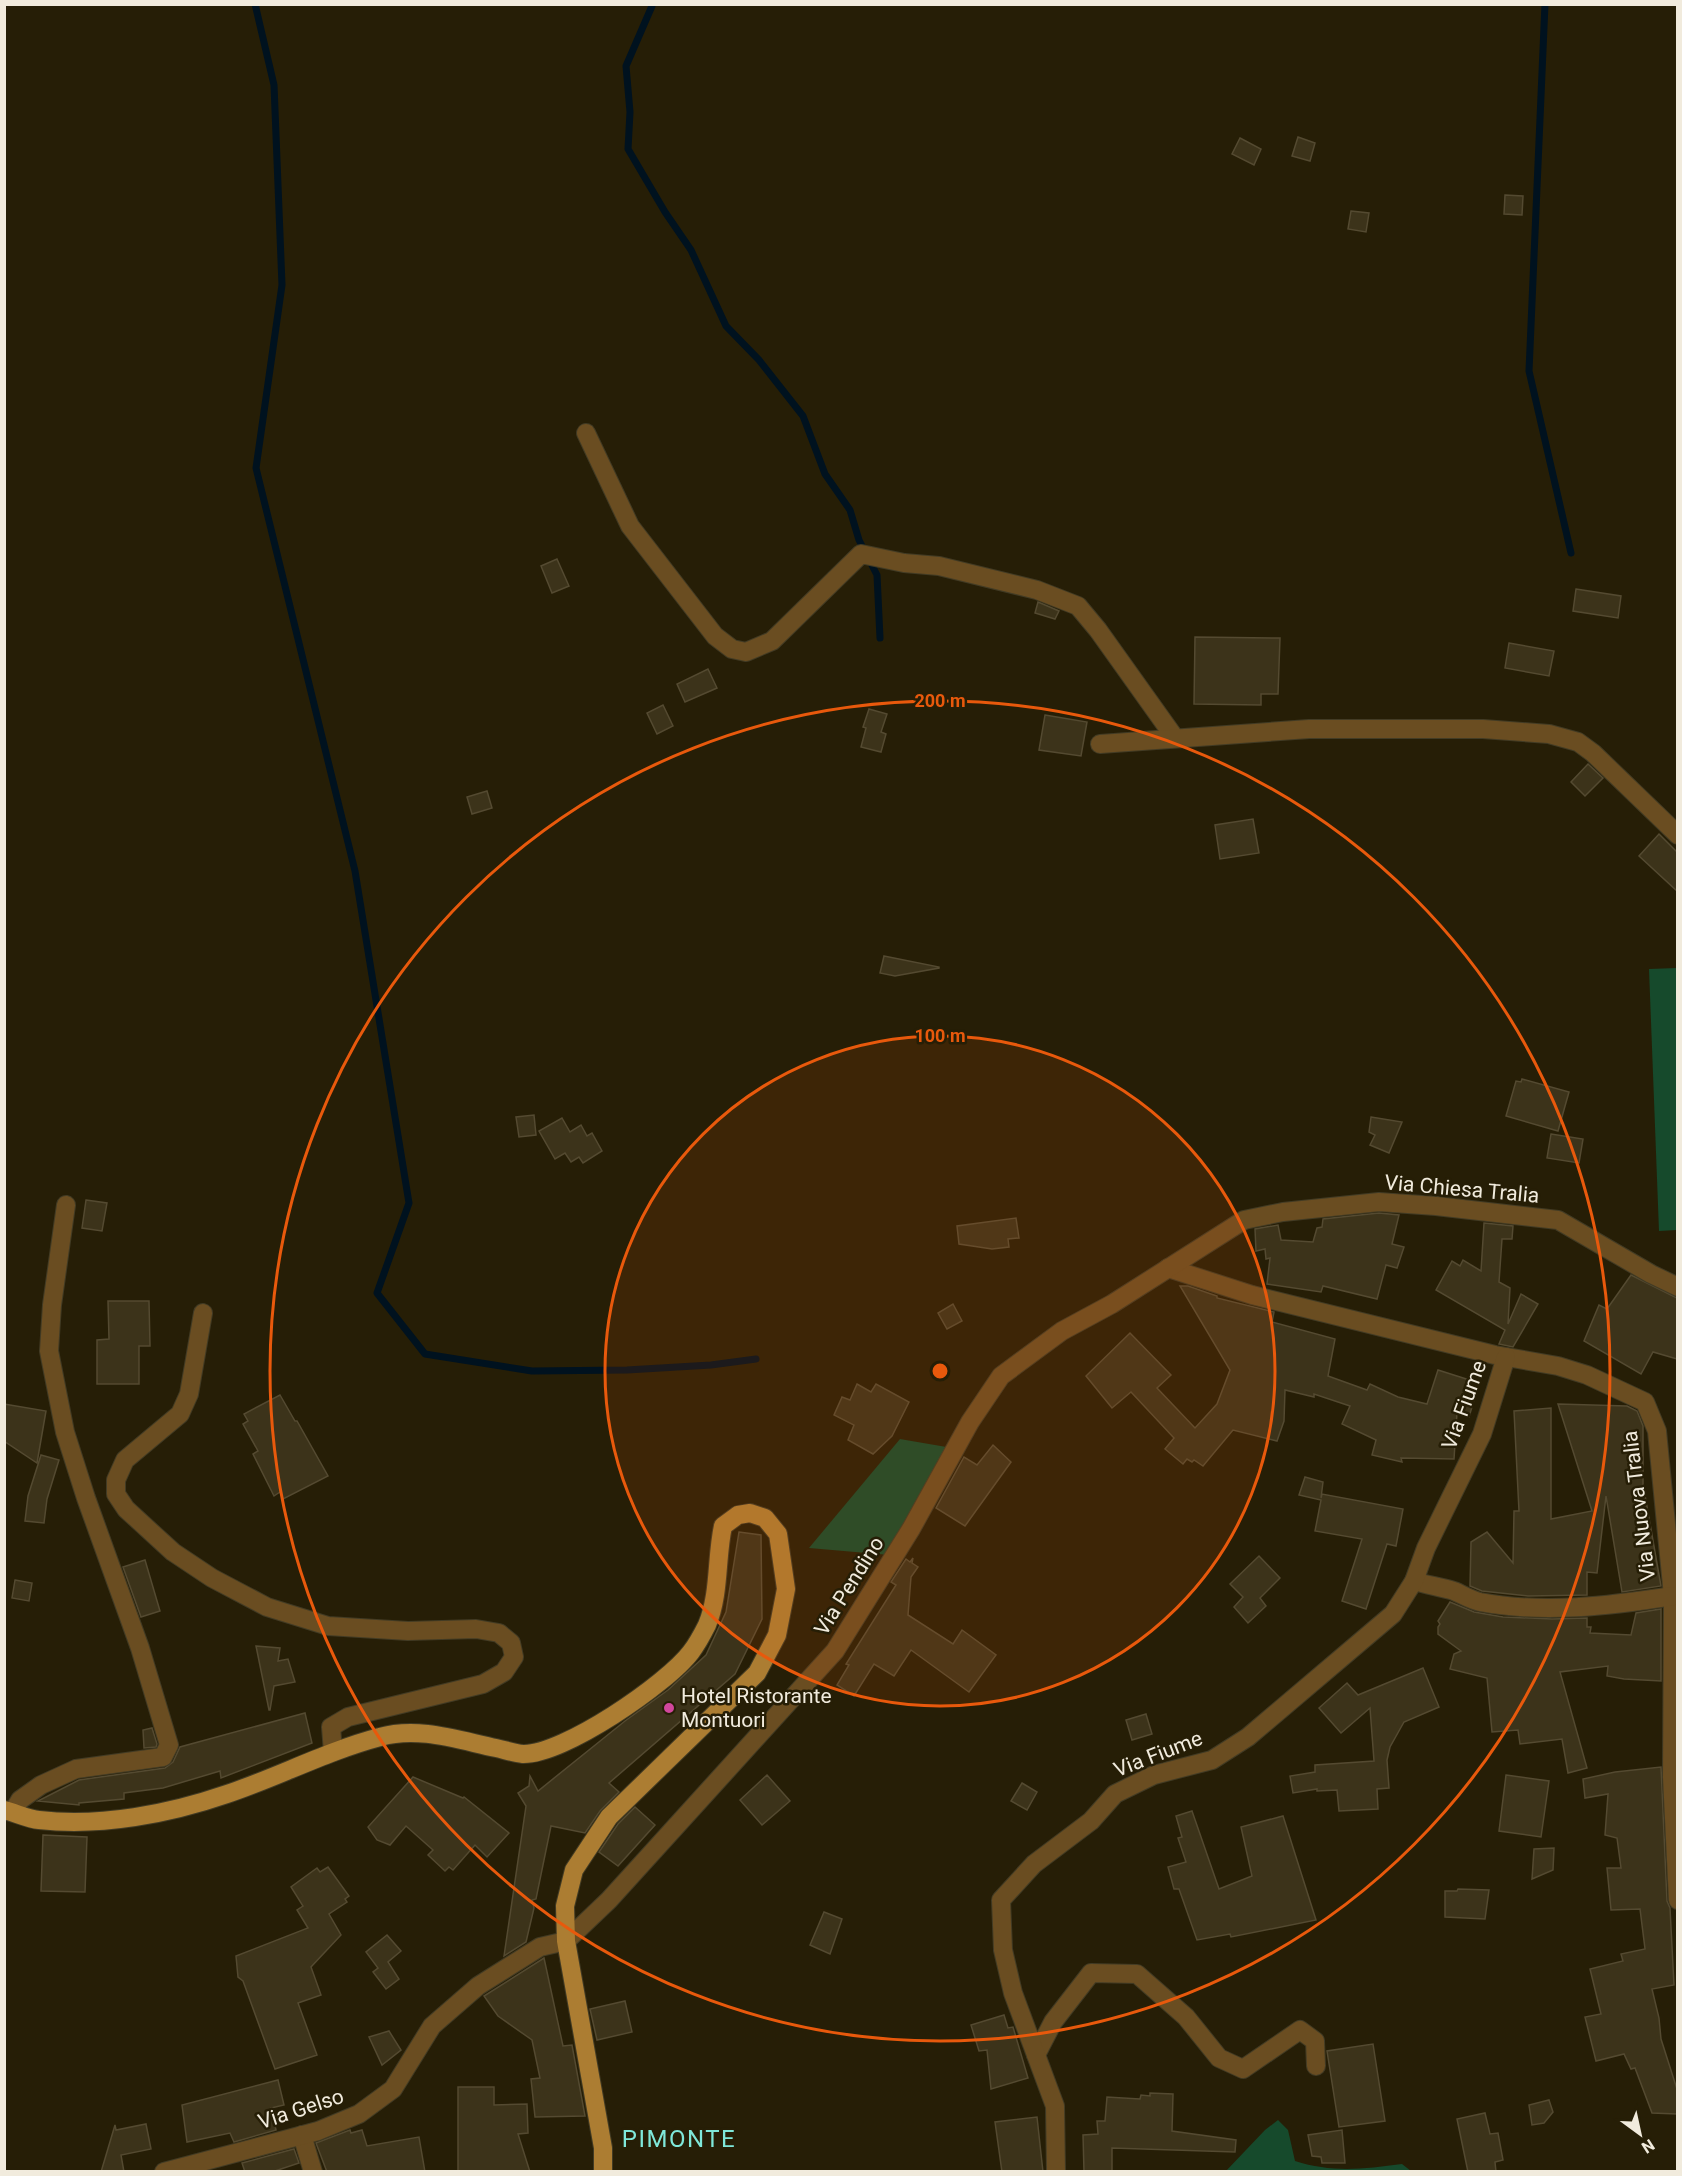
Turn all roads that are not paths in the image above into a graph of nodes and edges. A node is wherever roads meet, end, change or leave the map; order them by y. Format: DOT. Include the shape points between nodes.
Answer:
graph roads {
  1 [pos="586,433"];
  2 [pos="1175,738"];
  3 [pos="1100,744"];
  4 [pos="1677,835"];
  5 [pos="66,1205"];
  6 [pos="1168,1268"];
  7 [pos="1677,1287"];
  8 [pos="203,1313"];
  9 [pos="1506,1357"];
  10 [pos="1413,1581"];
  11 [pos="1673,1596"];
  12 [pos="333,1752"];
  13 [pos="9,1811"];
  14 [pos="1677,1851"];
  15 [pos="1677,1900"];
  16 [pos="566,1941"];
  17 [pos="1036,2055"];
  18 [pos="1316,2066"];
  19 [pos="302,2135"];
  20 [pos="164,2172"];
  21 [pos="313,2172"];
  22 [pos="603,2172"];
  23 [pos="1056,2172"];
  1 -- 2 [label="street" via="630,526 715,636 732,649 746,652 772,641 861,554 939,566 1037,590 1078,606"];
  2 -- 3 [label="street"];
  2 -- 4 [label="street" via="1309,729 1484,729 1549,734 1578,742 1593,753"];
  5 -- 13 [label="street" via="49,1351 65,1432 140,1648 169,1745 163,1757 76,1769 56,1776"];
  6 -- 7 [label="street, Via Chiesa Tralia" via="1244,1220 1379,1202 1558,1220"];
  6 -- 9 [label="street, Via Nuova Tralia" via="1252,1295"];
  6 -- 16 [label="street, Via Pendino" via="1062,1331 1001,1376 835,1652 609,1900"];
  8 -- 12 [label="street" via="189,1394 180,1414 125,1460 116,1480 116,1494 126,1509 173,1552 267,1607 328,1626 408,1631 476,1629 499,1633 511,1643 514,1658 504,1672 483,1684 348,1717 331,1727"];
  9 -- 10 [label="street, Via Fiume" via="1482,1434"];
  9 -- 11 [label="street, Via Nuova Tralia" via="1587,1375 1645,1402 1657,1431"];
  10 -- 11 [label="street" via="1476,1601 1509,1606 1551,1608"];
  10 -- 17 [label="street, Via Fiume" via="1392,1614 1248,1737 1212,1760 1154,1775 1115,1794 1091,1821 1034,1864 1001,1900 1003,1950 1013,1993"];
  11 -- 14 [label="street, Via Nuova Tralia" via="1672,1777"];
  12 -- 13 [label="main road" via="226,1794 145,1815 101,1822 38,1820"];
  12 -- 16 [label="main road" via="381,1736 418,1732 523,1754 549,1750 576,1738 666,1677 690,1653 707,1624 723,1526 738,1515 750,1513 765,1518 778,1534 786,1589 777,1635 757,1673 609,1817 574,1870 565,1906"];
  14 -- 15 [label="street, Via Nuova Tralia"];
  16 -- 19 [label="street, Via Gelso" via="540,1947 470,1992 432,2026 393,2089 384,2096 359,2114"];
  16 -- 22 [label="main road" via="603,2148"];
  17 -- 18 [label="street" via="1053,2022 1091,1972 1137,1974 1186,2017 1219,2058 1243,2069 1300,2030 1315,2041"];
  17 -- 23 [label="street, Via Fiume" via="1055,2106"];
  19 -- 20 [label="street, Via Gelso"];
  19 -- 21 [label="street"];
}
